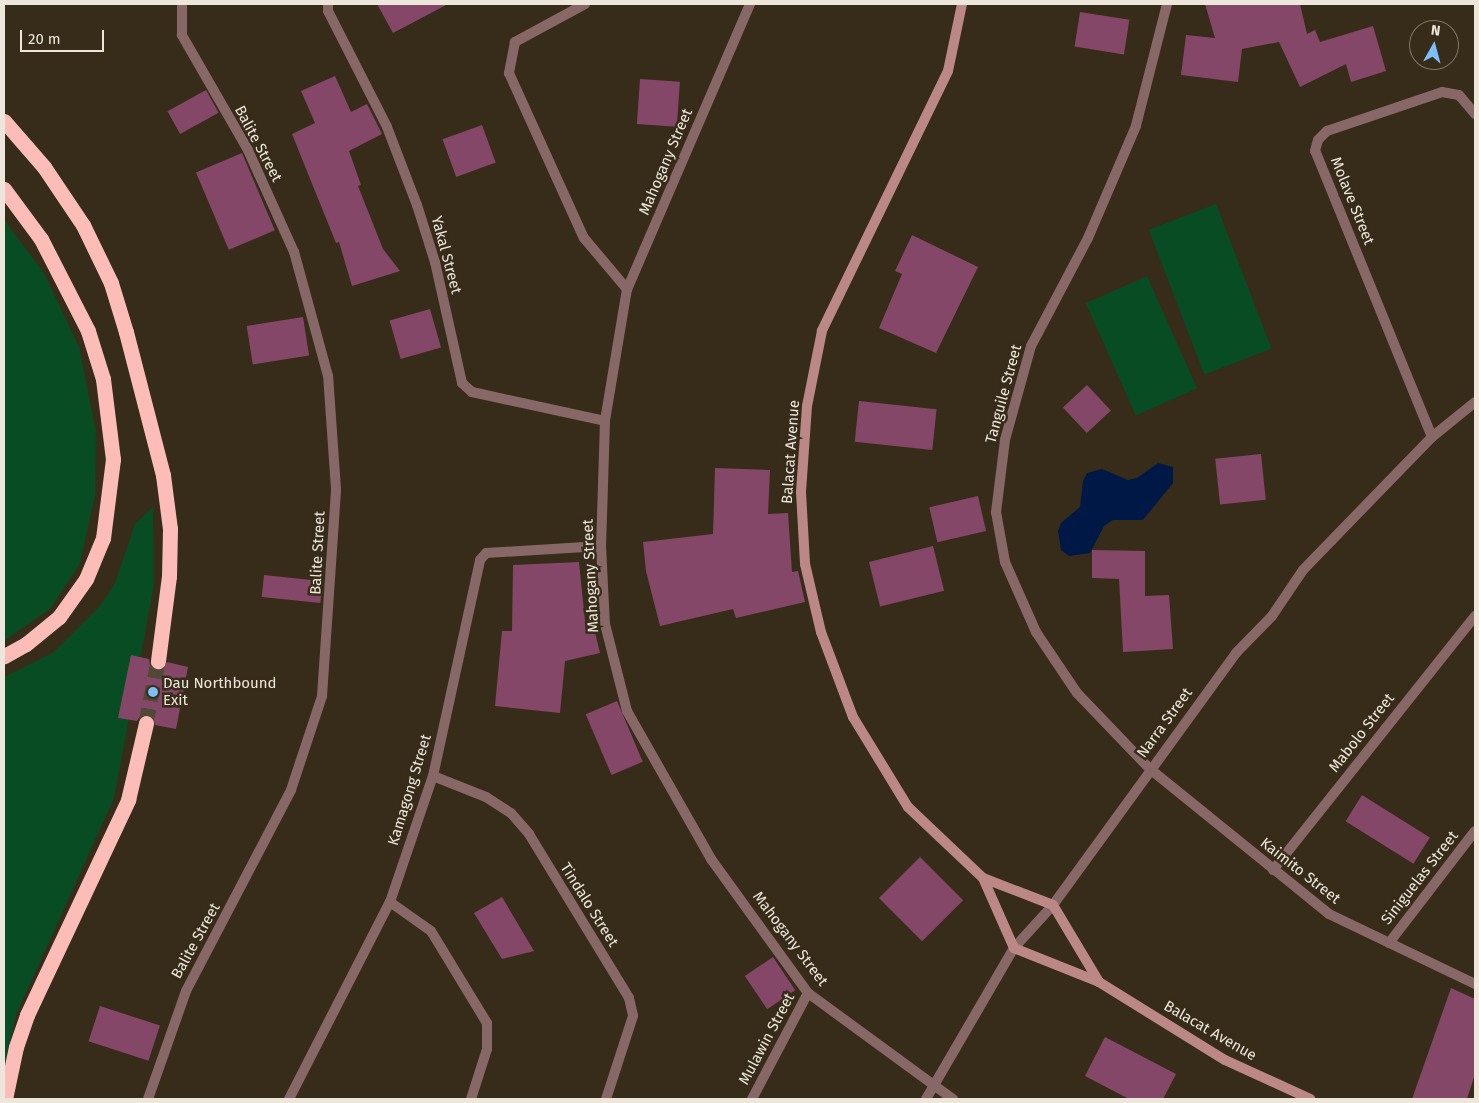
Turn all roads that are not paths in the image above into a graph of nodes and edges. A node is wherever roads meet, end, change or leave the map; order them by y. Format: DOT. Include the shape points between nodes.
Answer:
graph roads {
  1 [pos="182,4"];
  2 [pos="328,4"];
  3 [pos="585,4"];
  4 [pos="750,4"];
  5 [pos="962,4"];
  6 [pos="1167,4"];
  7 [pos="1475,114"];
  8 [pos="5,122"];
  9 [pos="4,189"];
  10 [pos="627,290"];
  11 [pos="1475,402"];
  12 [pos="605,421"];
  13 [pos="1432,437"];
  14 [pos="601,546"];
  15 [pos="1475,616"];
  16 [pos="4,656"];
  17 [pos="158,661"];
  18 [pos="146,723"];
  19 [pos="1150,768"];
  20 [pos="433,776"];
  21 [pos="1475,832"];
  22 [pos="1273,870"];
  23 [pos="983,878"];
  24 [pos="390,902"];
  25 [pos="1053,905"];
  26 [pos="1389,943"];
  27 [pos="1014,948"];
  28 [pos="1099,982"];
  29 [pos="1475,984"];
  30 [pos="808,993"];
  31 [pos="932,1086"];
  32 [pos="5,1099"];
  33 [pos="148,1099"];
  34 [pos="289,1099"];
  35 [pos="471,1099"];
  36 [pos="606,1099"];
  37 [pos="752,1099"];
  38 [pos="926,1099"];
  39 [pos="953,1099"];
  40 [pos="1310,1099"];
  1 -- 33 [label="street, Balite Street" via="182,35 248,150 294,252 328,376 336,489 322,696 291,790 186,991"];
  2 -- 12 [label="street, Yakal Street" via="328,12 387,127 417,205 435,262 462,384 472,392"];
  3 -- 10 [label="street" via="515,42 510,72 584,238"];
  4 -- 10 [label="street, Mahogany Street"];
  5 -- 23 [label="street, Balacat Avenue" via="948,71 822,331 808,406 801,492 805,564 821,632 853,717 908,807"];
  6 -- 19 [label="street, Tanguile Street" via="1136,126 1088,238 1031,346 1005,440 996,512 1005,562 1036,632 1077,693"];
  7 -- 13 [label="street, Molave Street" via="1459,95 1442,92 1327,131 1318,140 1315,151"];
  8 -- 17 [label="highway" via="63,192 83,226 111,284 126,332 163,475 170,529 169,576"];
  9 -- 16 [label="highway" via="41,239 88,331 104,379 113,459 103,538 86,579 59,617 26,644"];
  10 -- 12 [label="street, Mahogany Street"];
  11 -- 13 [label="street, Narra Street"];
  12 -- 14 [label="street, Mahogany Street"];
  13 -- 19 [label="street, Narra Street" via="1304,570 1272,616 1236,653"];
  14 -- 20 [label="street, Kamagong Street" via="491,553 480,560"];
  14 -- 30 [label="street, Mahogany Street" via="605,624 627,711 711,859"];
  15 -- 22 [label="street, Mabolo Street"];
  18 -- 32 [label="highway" via="128,800 27,1014"];
  19 -- 22 [label="street, Kaimito Street"];
  19 -- 25 [label="street, Narra Street"];
  20 -- 24 [label="street, Kamagong Street"];
  20 -- 36 [label="street, Tindalo Street" via="486,797 511,813 529,834 629,998 633,1016"];
  21 -- 26 [label="street, Siniguelas Street"];
  22 -- 26 [label="street, Kaimito Street" via="1329,914"];
  23 -- 25 [label="street, Balacat Avenue"];
  23 -- 27 [label="street, Balacat Avenue"];
  24 -- 34 [label="street, Kamagong Street"];
  24 -- 35 [label="street" via="431,931 487,1023 487,1049"];
  25 -- 27 [label="street, Narra Street"];
  25 -- 28 [label="street, Balacat Avenue"];
  26 -- 29 [label="street, Kaimito Street"];
  27 -- 28 [label="street, Balacat Avenue"];
  27 -- 31 [label="street, Narra Street"];
  28 -- 40 [label="street, Balacat Avenue" via="1225,1060"];
  30 -- 31 [label="street, Mahogany Street"];
  30 -- 37 [label="street, Mulawin Street"];
  31 -- 38 [label="street, Narra Street"];
  31 -- 39 [label="street, Mahogany Street"];
}
